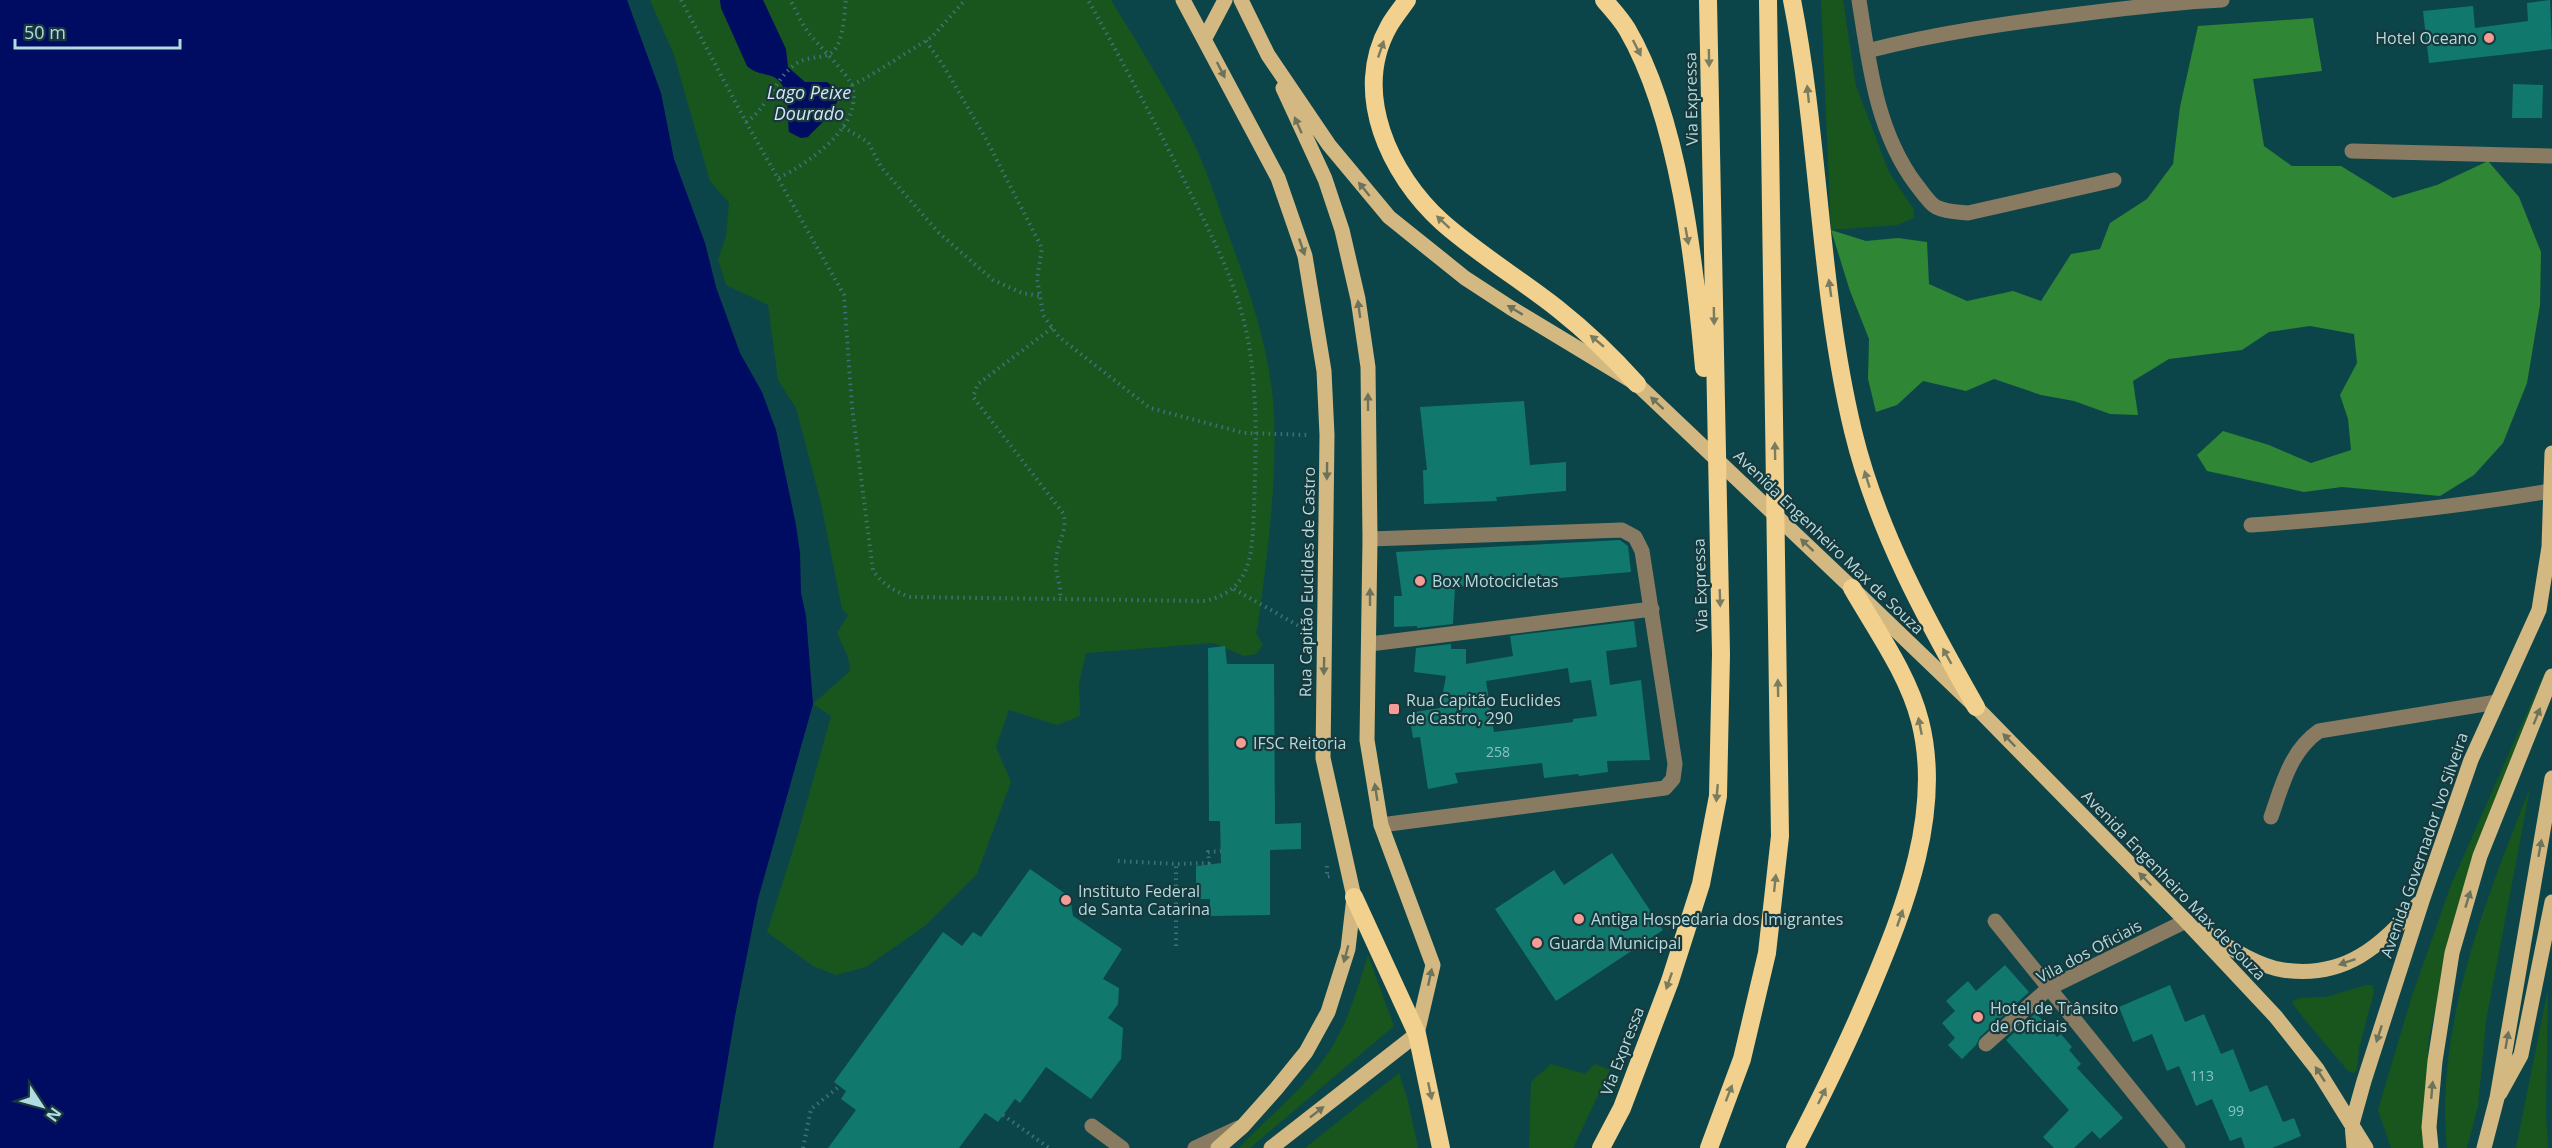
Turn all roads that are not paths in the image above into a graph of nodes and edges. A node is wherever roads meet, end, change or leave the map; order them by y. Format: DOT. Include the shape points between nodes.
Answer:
graph roads {
  1 [pos="1183,0"];
  2 [pos="1225,0"];
  3 [pos="1241,0"];
  4 [pos="1407,0"];
  5 [pos="1604,0"];
  6 [pos="1708,0"];
  7 [pos="1768,0"];
  8 [pos="1792,0"];
  9 [pos="1859,0"];
  10 [pos="2222,0"];
  11 [pos="1205,38"];
  12 [pos="1867,51"];
  13 [pos="1268,56"];
  14 [pos="2352,151"];
  15 [pos="2552,156"];
  16 [pos="2114,180"];
  17 [pos="1637,384"];
  18 [pos="2552,453"];
  19 [pos="2550,491"];
  20 [pos="2251,525"];
  21 [pos="1370,539"];
  22 [pos="1718,540"];
  23 [pos="1851,587"];
  24 [pos="2552,600"];
  25 [pos="1652,609"];
  26 [pos="2539,610"];
  27 [pos="1370,644"];
  28 [pos="2552,676"];
  29 [pos="2497,702"];
  30 [pos="1976,707"];
  31 [pos="2552,778"];
  32 [pos="2271,817"];
  33 [pos="1381,825"];
  34 [pos="1354,897"];
  35 [pos="2423,898"];
  36 [pos="2552,902"];
  37 [pos="1995,921"];
  38 [pos="2186,921"];
  39 [pos="2049,988"];
  40 [pos="1417,1034"];
  41 [pos="1986,1044"];
  42 [pos="2497,1098"];
  43 [pos="2352,1124"];
  44 [pos="1092,1126"];
  45 [pos="1243,1126"];
  46 [pos="1122,1148"];
  47 [pos="1195,1148"];
  48 [pos="1218,1148"];
  49 [pos="1271,1148"];
  50 [pos="1441,1148"];
  51 [pos="1601,1148"];
  52 [pos="1708,1148"];
  53 [pos="1795,1148"];
  54 [pos="2178,1148"];
  55 [pos="2354,1148"];
  56 [pos="2366,1148"];
  57 [pos="2431,1148"];
  58 [pos="2484,1148"];
  1 -- 11 [label="main road, Rua Capitão Euclides de Castro"];
  2 -- 11 [label="main road"];
  3 -- 13 [label="main road, Avenida Engenheiro Max de Souza"];
  17 -- 4 [label="highway, one-way" via="1604,347 1440,220 1412,189 1391,155 1378,125 1377,60 1388,27"];
  5 -- 22 [label="highway, one-way" via="1626,27 1642,60 1675,167 1699,317"];
  6 -- 22 [label="highway, Via Expressa, one-way"];
  52 -- 7 [label="highway, one-way" via="1742,1059 1767,953 1780,836"];
  30 -- 8 [label="highway, one-way" via="1888,540 1853,431 1826,260 1804,60"];
  9 -- 12 [label="street"];
  10 -- 12 [label="street" via="2184,1 1998,24"];
  11 -- 34 [label="main road, Rua Capitão Euclides de Castro, one-way" via="1278,178 1305,256 1324,371 1327,435 1323,758"];
  12 -- 16 [label="street" via="1886,130 1909,174 1935,206 1968,213"];
  17 -- 13 [label="main road, Avenida Engenheiro Max de Souza, one-way" via="1466,278 1389,217 1329,145"];
  21 -- 13 [label="main road, one-way" via="1368,367 1358,299 1325,179"];
  14 -- 15 [label="street"];
  23 -- 17 [label="main road, Avenida Engenheiro Max de Souza, one-way"];
  18 -- 19 [label="main road, Avenida Governador Ivo Silveira"];
  19 -- 20 [label="street" via="2388,515"];
  19 -- 26 [label="main road, Avenida Governador Ivo Silveira" via="2549,547"];
  21 -- 25 [label="street" via="1622,530 1635,537 1642,551"];
  27 -- 21 [label="main road, one-way"];
  22 -- 51 [label="highway, Via Expressa, one-way" via="1718,796 1701,884 1670,981 1622,1108"];
  23 -- 30 [label="main road, Avenida Engenheiro Max de Souza"];
  53 -- 23 [label="highway, one-way" via="1847,1044 1900,919 1916,867 1925,802 1926,759 1920,721 1905,681"];
  24 -- 26 [label="main road"];
  25 -- 27 [label="street"];
  25 -- 33 [label="street" via="1675,764 1673,778 1665,788"];
  26 -- 29 [label="main road, Avenida Governador Ivo Silveira"];
  33 -- 27 [label="main road, one-way" via="1367,740"];
  57 -- 28 [label="main road, one-way" via="2435,1061 2452,953 2480,856"];
  29 -- 32 [label="street" via="2319,731 2306,740 2292,761"];
  29 -- 35 [label="main road, Avenida Governador Ivo Silveira" via="2471,760"];
  38 -- 30 [label="main road, Avenida Engenheiro Max de Souza, one-way"];
  42 -- 31 [label="main road, one-way"];
  40 -- 33 [label="main road, one-way" via="1433,965"];
  34 -- 40 [label="highway"];
  34 -- 45 [label="main road, Rua Capitão Euclides de Castro, one-way" via="1348,949 1328,1012 1306,1052"];
  35 -- 38 [label="main road, one-way" via="2389,936 2361,957 2320,971 2281,970 2244,955"];
  35 -- 43 [label="main road, Avenida Governador Ivo Silveira, one-way"];
  36 -- 42 [label="main road" via="2521,1055"];
  37 -- 39 [label="street"];
  38 -- 39 [label="street, Vila dos Oficiais"];
  43 -- 38 [label="main road, Avenida Engenheiro Max de Souza, one-way" via="2317,1069 2276,1017"];
  39 -- 41 [label="street, Vila dos Oficiais"];
  39 -- 54 [label="street"];
  49 -- 40 [label="main road, one-way"];
  40 -- 50 [label="highway, one-way"];
  42 -- 58 [label="main road"];
  43 -- 55 [label="main road, Avenida Governador Ivo Silveira"];
  43 -- 56 [label="main road, Avenida Engenheiro Max de Souza"];
  44 -- 46 [label="street"];
  45 -- 47 [label="street"];
  45 -- 48 [label="main road, Rua Capitão Euclides de Castro"];
}
